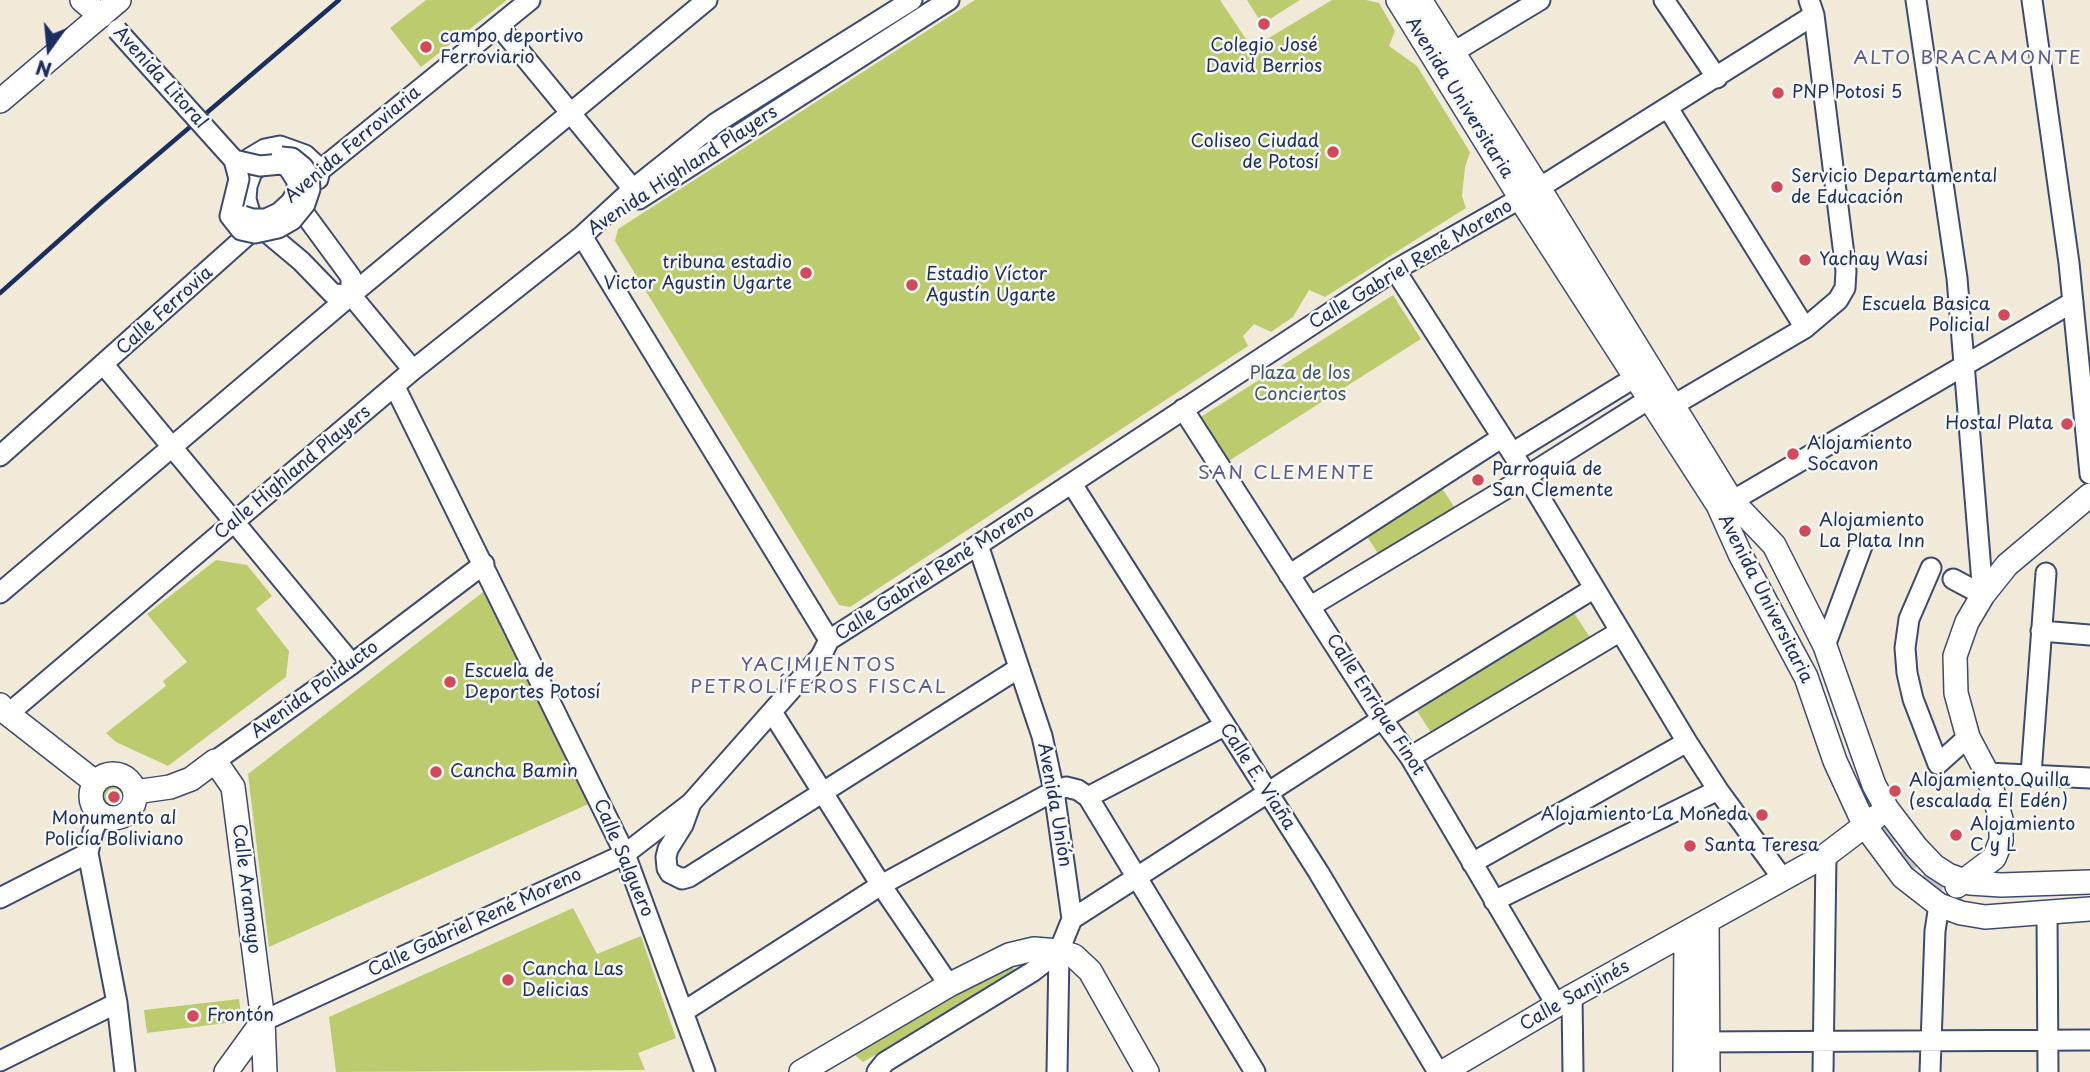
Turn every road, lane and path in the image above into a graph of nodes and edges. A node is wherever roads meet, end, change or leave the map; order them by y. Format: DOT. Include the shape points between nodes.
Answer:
graph roads {
  1 [pos="82,0"];
  2 [pos="119,0"];
  3 [pos="530,0"];
  4 [pos="707,0"];
  5 [pos="912,0"];
  6 [pos="949,0"];
  7 [pos="1398,0"];
  8 [pos="1420,0"];
  9 [pos="1540,0"];
  10 [pos="1664,0"];
  11 [pos="1916,0"];
  12 [pos="2032,0"];
  13 [pos="1811,8"];
  14 [pos="109,23"];
  15 [pos="499,26"];
  16 [pos="1444,58"];
  17 [pos="1717,78"];
  18 [pos="0,101"];
  19 [pos="1668,108"];
  20 [pos="572,113"];
  21 [pos="716,123"];
  22 [pos="727,142"];
  23 [pos="234,160"];
  24 [pos="320,169"];
  25 [pos="633,189"];
  26 [pos="1530,193"];
  27 [pos="300,209"];
  28 [pos="257,225"];
  29 [pos="582,236"];
  30 [pos="244,239"];
  31 [pos="1395,270"];
  32 [pos="351,295"];
  33 [pos="2073,302"];
  34 [pos="1805,328"];
  35 [pos="104,365"];
  36 [pos="1964,365"];
  37 [pos="413,370"];
  38 [pos="1644,372"];
  39 [pos="395,387"];
  40 [pos="1662,402"];
  41 [pos="1184,409"];
  42 [pos="173,446"];
  43 [pos="1507,446"];
  44 [pos="0,456"];
  45 [pos="2090,474"];
  46 [pos="1527,476"];
  47 [pos="1072,484"];
  48 [pos="2090,495"];
  49 [pos="1725,503"];
  50 [pos="235,522"];
  51 [pos="978,545"];
  52 [pos="1862,546"];
  53 [pos="484,564"];
  54 [pos="1931,568"];
  55 [pos="2046,573"];
  56 [pos="1289,575"];
  57 [pos="1954,579"];
  58 [pos="1593,589"];
  59 [pos="0,593"];
  60 [pos="1983,595"];
  61 [pos="1311,606"];
  62 [pos="2041,631"];
  63 [pos="1619,632"];
  64 [pos="2090,635"];
  65 [pos="830,640"];
  66 [pos="1825,646"];
  67 [pos="352,664"];
  68 [pos="1019,668"];
  69 [pos="4,709"];
  70 [pos="772,712"];
  71 [pos="1382,719"];
  72 [pos="1224,726"];
  73 [pos="1968,737"];
  74 [pos="1687,742"];
  75 [pos="1410,757"];
  76 [pos="215,761"];
  77 [pos="1987,773"];
  78 [pos="2031,774"];
  79 [pos="2090,778"];
  80 [pos="95,782"];
  81 [pos="1718,790"];
  82 [pos="1054,791"];
  83 [pos="135,792"];
  84 [pos="821,792"];
  85 [pos="1269,794"];
  86 [pos="1864,794"];
  87 [pos="1088,797"];
  88 [pos="691,803"];
  89 [pos="1887,809"];
  90 [pos="100,814"];
  91 [pos="1865,826"];
  92 [pos="88,853"];
  93 [pos="625,854"];
  94 [pos="1826,855"];
  95 [pos="1994,858"];
  96 [pos="1472,863"];
  97 [pos="1137,877"];
  98 [pos="1783,879"];
  99 [pos="2090,882"];
  100 [pos="881,885"];
  101 [pos="2001,885"];
  102 [pos="1962,889"];
  103 [pos="2090,895"];
  104 [pos="0,898"];
  105 [pos="1494,901"];
  106 [pos="1939,905"];
  107 [pos="2090,909"];
  108 [pos="2047,913"];
  109 [pos="1072,919"];
  110 [pos="1707,921"];
  111 [pos="1686,933"];
  112 [pos="1059,951"];
  113 [pos="949,985"];
  114 [pos="1565,1001"];
  115 [pos="117,1003"];
  116 [pos="683,1012"];
  117 [pos="263,1021"];
  118 [pos="2049,1039"];
  119 [pos="1822,1040"];
  120 [pos="1930,1040"];
  121 [pos="2090,1040"];
  122 [pos="1697,1042"];
  123 [pos="0,1061"];
  124 [pos="1472,1063"];
  125 [pos="125,1072"];
  126 [pos="226,1072"];
  127 [pos="265,1072"];
  128 [pos="705,1072"];
  129 [pos="801,1072"];
  130 [pos="877,1072"];
  131 [pos="1057,1072"];
  132 [pos="1147,1072"];
  133 [pos="1255,1072"];
  134 [pos="1441,1072"];
  135 [pos="1573,1072"];
  136 [pos="1685,1072"];
  137 [pos="1709,1072"];
  138 [pos="1823,1072"];
  139 [pos="1930,1072"];
  140 [pos="2048,1072"];
  1 -- 14 [label="main road, Avenida Litoral"];
  2 -- 14 [label="main road"];
  3 -- 15 [label="street, Avenida Ferroviaria"];
  4 -- 20 [label="street"];
  5 -- 21 [label="street, Avenida Highland Players"];
  6 -- 22 [label="street, Avenida Highland Players"];
  7 -- 16 [label="main road, Avenida Universitaria"];
  8 -- 16 [label="main road, Avenida Universitaria"];
  9 -- 16 [label="street"];
  10 -- 17 [label="street"];
  11 -- 36 [label="street" via="1957,278"];
  12 -- 33 [label="street"];
  13 -- 17 [label="street, Calle Gabriel René Moreno"];
  13 -- 34 [label="street" via="1846,271 1845,288 1838,300"];
  14 -- 18 [label="main road"];
  14 -- 23 [label="street, Avenida Litoral, bridge"];
  15 -- 20 [label="street"];
  15 -- 24 [label="street, Avenida Ferroviaria"];
  16 -- 26 [label="main road, Avenida Universitaria"];
  17 -- 19 [label="street, Calle Gabriel René Moreno"];
  19 -- 26 [label="street, Calle Gabriel René Moreno"];
  19 -- 34 [label="street"];
  20 -- 25 [label="street"];
  20 -- 32 [label="street"];
  21 -- 22 [label="street"];
  21 -- 25 [label="street, Avenida Highland Players"];
  22 -- 29 [label="street, Avenida Highland Players"];
  23 -- 28 [label="street, bridge" via="260,166 281,164 297,181 290,202 266,219 252,219"];
  23 -- 28 [label="street, bridge" via="239,179 230,216 241,230 255,233 269,232 292,219 305,204 309,176 292,158 281,156 267,159 253,172 247,205"];
  24 -- 27 [label="street" via="315,194"];
  24 -- 28 [label="street, Avenida Ferroviaria"];
  24 -- 28 [label="street" via="305,155 280,146 250,158 239,169 231,196 233,206"];
  25 -- 29 [label="street, Avenida Highland Players"];
  26 -- 31 [label="street, Calle Gabriel René Moreno"];
  26 -- 38 [label="main road, Avenida Universitaria"];
  27 -- 28 [label="street"];
  27 -- 32 [label="street" via="351,277"];
  28 -- 30 [label="street, Avenida Ferroviaria"];
  28 -- 32 [label="street" via="333,294"];
  29 -- 37 [label="street, Calle Highland Players"];
  29 -- 65 [label="street"];
  30 -- 35 [label="street, Calle Ferrovia"];
  31 -- 41 [label="street, Calle Gabriel René Moreno"];
  31 -- 43 [label="street"];
  32 -- 37 [label="street"];
  32 -- 42 [label="street"];
  33 -- 36 [label="street"];
  33 -- 45 [label="street"];
  34 -- 40 [label="street"];
  35 -- 42 [label="street"];
  35 -- 44 [label="street, Calle Ferrovia"];
  36 -- 49 [label="street"];
  36 -- 60 [label="street"];
  37 -- 39 [label="street, Calle Highland Players"];
  38 -- 40 [label="main road, Avenida Universitaria"];
  38 -- 43 [label="street"];
  39 -- 50 [label="street, Calle Highland Players"];
  39 -- 53 [label="street, Calle Salguero"];
  40 -- 46 [label="street"];
  40 -- 49 [label="main road, Avenida Universitaria"];
  41 -- 47 [label="street, Calle Gabriel René Moreno"];
  41 -- 56 [label="street, Calle Enrique Finot"];
  42 -- 50 [label="street"];
  42 -- 59 [label="street"];
  43 -- 46 [label="street"];
  43 -- 56 [label="street"];
  46 -- 58 [label="street"];
  46 -- 61 [label="street"];
  47 -- 51 [label="street, Calle Gabriel René Moreno"];
  47 -- 72 [label="street, Calle E. Viaña"];
  48 -- 60 [label="main road" via="2007,565"];
  49 -- 66 [label="main road, Avenida Universitaria" via="1774,545"];
  49 -- 86 [label="main road" via="1816,663"];
  49 -- 91 [label="main road, Avenida Universitaria" via="1740,554 1806,677 1835,761"];
  50 -- 67 [label="street"];
  50 -- 69 [label="street, Calle Highland Players"];
  51 -- 65 [label="street, Calle Gabriel René Moreno"];
  51 -- 68 [label="street, Avenida Unión"];
  52 -- 66 [label="street"];
  53 -- 67 [label="street, Avenida Poliducto"];
  53 -- 93 [label="street, Calle Salguero"];
  54 -- 73 [label="street" via="1909,619 1907,673 1938,764"];
  55 -- 62 [label="street"];
  56 -- 61 [label="street, Calle Enrique Finot"];
  57 -- 60 [label="street"];
  58 -- 63 [label="street"];
  58 -- 71 [label="street"];
  60 -- 73 [label="main road" via="1966,622 1955,656 1956,693"];
  61 -- 71 [label="street, Calle Enrique Finot"];
  62 -- 64 [label="street"];
  62 -- 78 [label="street"];
  63 -- 74 [label="street"];
  63 -- 75 [label="street"];
  65 -- 70 [label="street, Calle Gabriel René Moreno"];
  66 -- 89 [label="main road, Avenida Universitaria" via="1874,785"];
  67 -- 76 [label="street, Avenida Poliducto"];
  68 -- 82 [label="street, Avenida Unión" via="1042,736"];
  68 -- 84 [label="street"];
  69 -- 80 [label="main road"];
  70 -- 84 [label="street"];
  70 -- 88 [label="street, Calle Gabriel René Moreno"];
  71 -- 75 [label="street, Calle Enrique Finot"];
  71 -- 85 [label="street"];
  72 -- 85 [label="street, Calle E. Viaña"];
  72 -- 87 [label="street"];
  73 -- 77 [label="main road"];
  74 -- 81 [label="street"];
  74 -- 96 [label="street"];
  75 -- 96 [label="street, Calle Enrique Finot"];
  76 -- 83 [label="main road, Avenida Poliducto" via="191,779"];
  76 -- 117 [label="main road, Calle Aramayo" via="233,787"];
  77 -- 78 [label="street"];
  77 -- 95 [label="main road" via="2001,819 2001,841"];
  78 -- 79 [label="street"];
  80 -- 83 [label="main road" via="115,774 128,779"];
  80 -- 90 [label="main road" via="92,804"];
  81 -- 98 [label="street"];
  81 -- 105 [label="street"];
  82 -- 87 [label="street" via="1066,787"];
  82 -- 100 [label="street"];
  82 -- 109 [label="street, Avenida Unión"];
  83 -- 90 [label="main road" via="134,806 123,816"];
  84 -- 88 [label="street" via="682,879 670,873 666,857"];
  84 -- 100 [label="street"];
  85 -- 97 [label="street"];
  85 -- 134 [label="street, Calle E. Viaña"];
  87 -- 97 [label="street"];
  88 -- 93 [label="street, Calle Gabriel René Moreno"];
  89 -- 91 [label="main road, Calle Sanjinés"];
  89 -- 102 [label="main road, Avenida Universitaria" via="1916,847"];
  90 -- 92 [label="street"];
  91 -- 94 [label="main road, Calle Sanjinés"];
  91 -- 106 [label="main road, Avenida Universitaria" via="1903,877"];
  92 -- 104 [label="street"];
  92 -- 115 [label="street"];
  93 -- 116 [label="street, Calle Salguero"];
  93 -- 117 [label="street, Calle Gabriel René Moreno"];
  94 -- 98 [label="main road, Calle Sanjinés"];
  94 -- 119 [label="street"];
  95 -- 101 [label="main road" via="1994,876"];
  95 -- 102 [label="main road"];
  96 -- 105 [label="street, Calle Enrique Finot"];
  97 -- 109 [label="street"];
  97 -- 133 [label="street"];
  98 -- 110 [label="main road, Calle Sanjinés"];
  99 -- 101 [label="main road, Avenida Universitaria"];
  100 -- 113 [label="street"];
  100 -- 116 [label="street"];
  101 -- 102 [label="main road, Avenida Universitaria" via="1969,883"];
  102 -- 103 [label="main road"];
  102 -- 106 [label="main road"];
  105 -- 114 [label="street, Calle Enrique Finot"];
  106 -- 108 [label="main road, Avenida Universitaria" via="1984,916"];
  106 -- 120 [label="street"];
  107 -- 108 [label="main road, Avenida Universitaria"];
  108 -- 118 [label="street"];
  109 -- 112 [label="street"];
  110 -- 111 [label="main road, Calle Sanjinés"];
  110 -- 122 [label="main road"];
  111 -- 114 [label="main road, Calle Sanjinés"];
  111 -- 122 [label="main road"];
  112 -- 113 [label="main road" via="1034,949 1009,955"];
  112 -- 130 [label="street" via="884,1062"];
  112 -- 131 [label="street"];
  112 -- 132 [label="main road" via="1090,971"];
  113 -- 129 [label="main road"];
  114 -- 124 [label="main road, Calle Sanjinés"];
  114 -- 135 [label="street"];
  115 -- 123 [label="street"];
  115 -- 125 [label="street"];
  116 -- 128 [label="street, Calle Salguero"];
  117 -- 126 [label="main road"];
  117 -- 127 [label="main road, Calle Aramayo"];
  118 -- 120 [label="street"];
  118 -- 121 [label="street"];
  118 -- 140 [label="street"];
  119 -- 120 [label="street"];
  119 -- 122 [label="street"];
  119 -- 138 [label="street"];
  120 -- 139 [label="street"];
  122 -- 136 [label="main road"];
  122 -- 137 [label="main road"];
  124 -- 134 [label="main road, Calle Sanjinés"];
}
